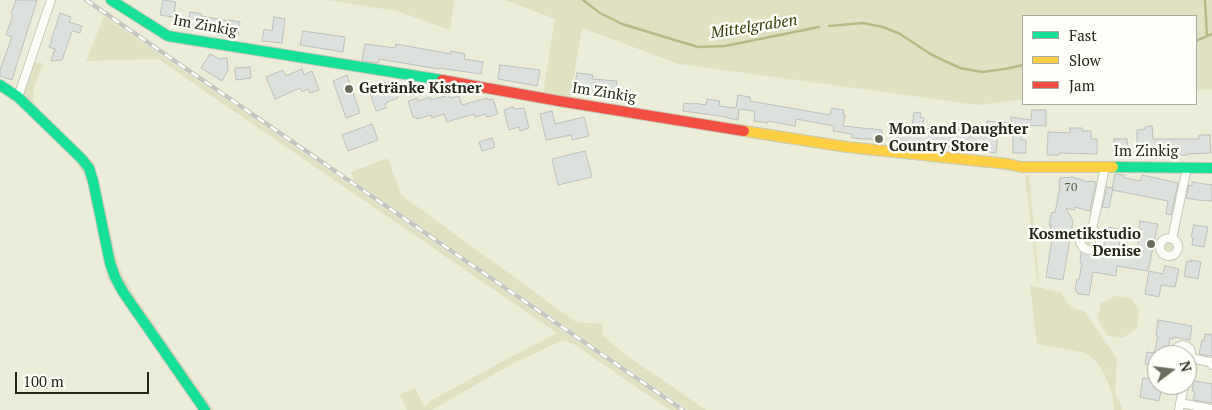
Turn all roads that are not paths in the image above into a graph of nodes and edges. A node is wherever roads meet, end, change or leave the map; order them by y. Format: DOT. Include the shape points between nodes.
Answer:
graph roads {
  1 [pos="51,0"];
  2 [pos="111,0"];
  3 [pos="0,85"];
  4 [pos="18,97"];
  5 [pos="1105,167"];
  6 [pos="1187,167"];
  7 [pos="1212,168"];
  8 [pos="1092,230"];
  9 [pos="1172,239"];
  10 [pos="1197,360"];
  11 [pos="1212,365"];
  12 [pos="1179,407"];
  13 [pos="1212,409"];
  14 [pos="205,410"];
  1 -- 4 [label="street"];
  2 -- 5 [label="street, Im Zinkig" via="168,36 179,38 847,147 1021,167"];
  3 -- 4 [label="street"];
  4 -- 14 [label="street" via="89,168 115,277"];
  5 -- 6 [label="street, Im Zinkig"];
  5 -- 8 [label="street, Im Zinkig"];
  6 -- 7 [label="street, Im Zinkig"];
  6 -- 9 [label="street, Im Zinkig"];
  10 -- 11 [label="street"];
  12 -- 13 [label="street"];
}
